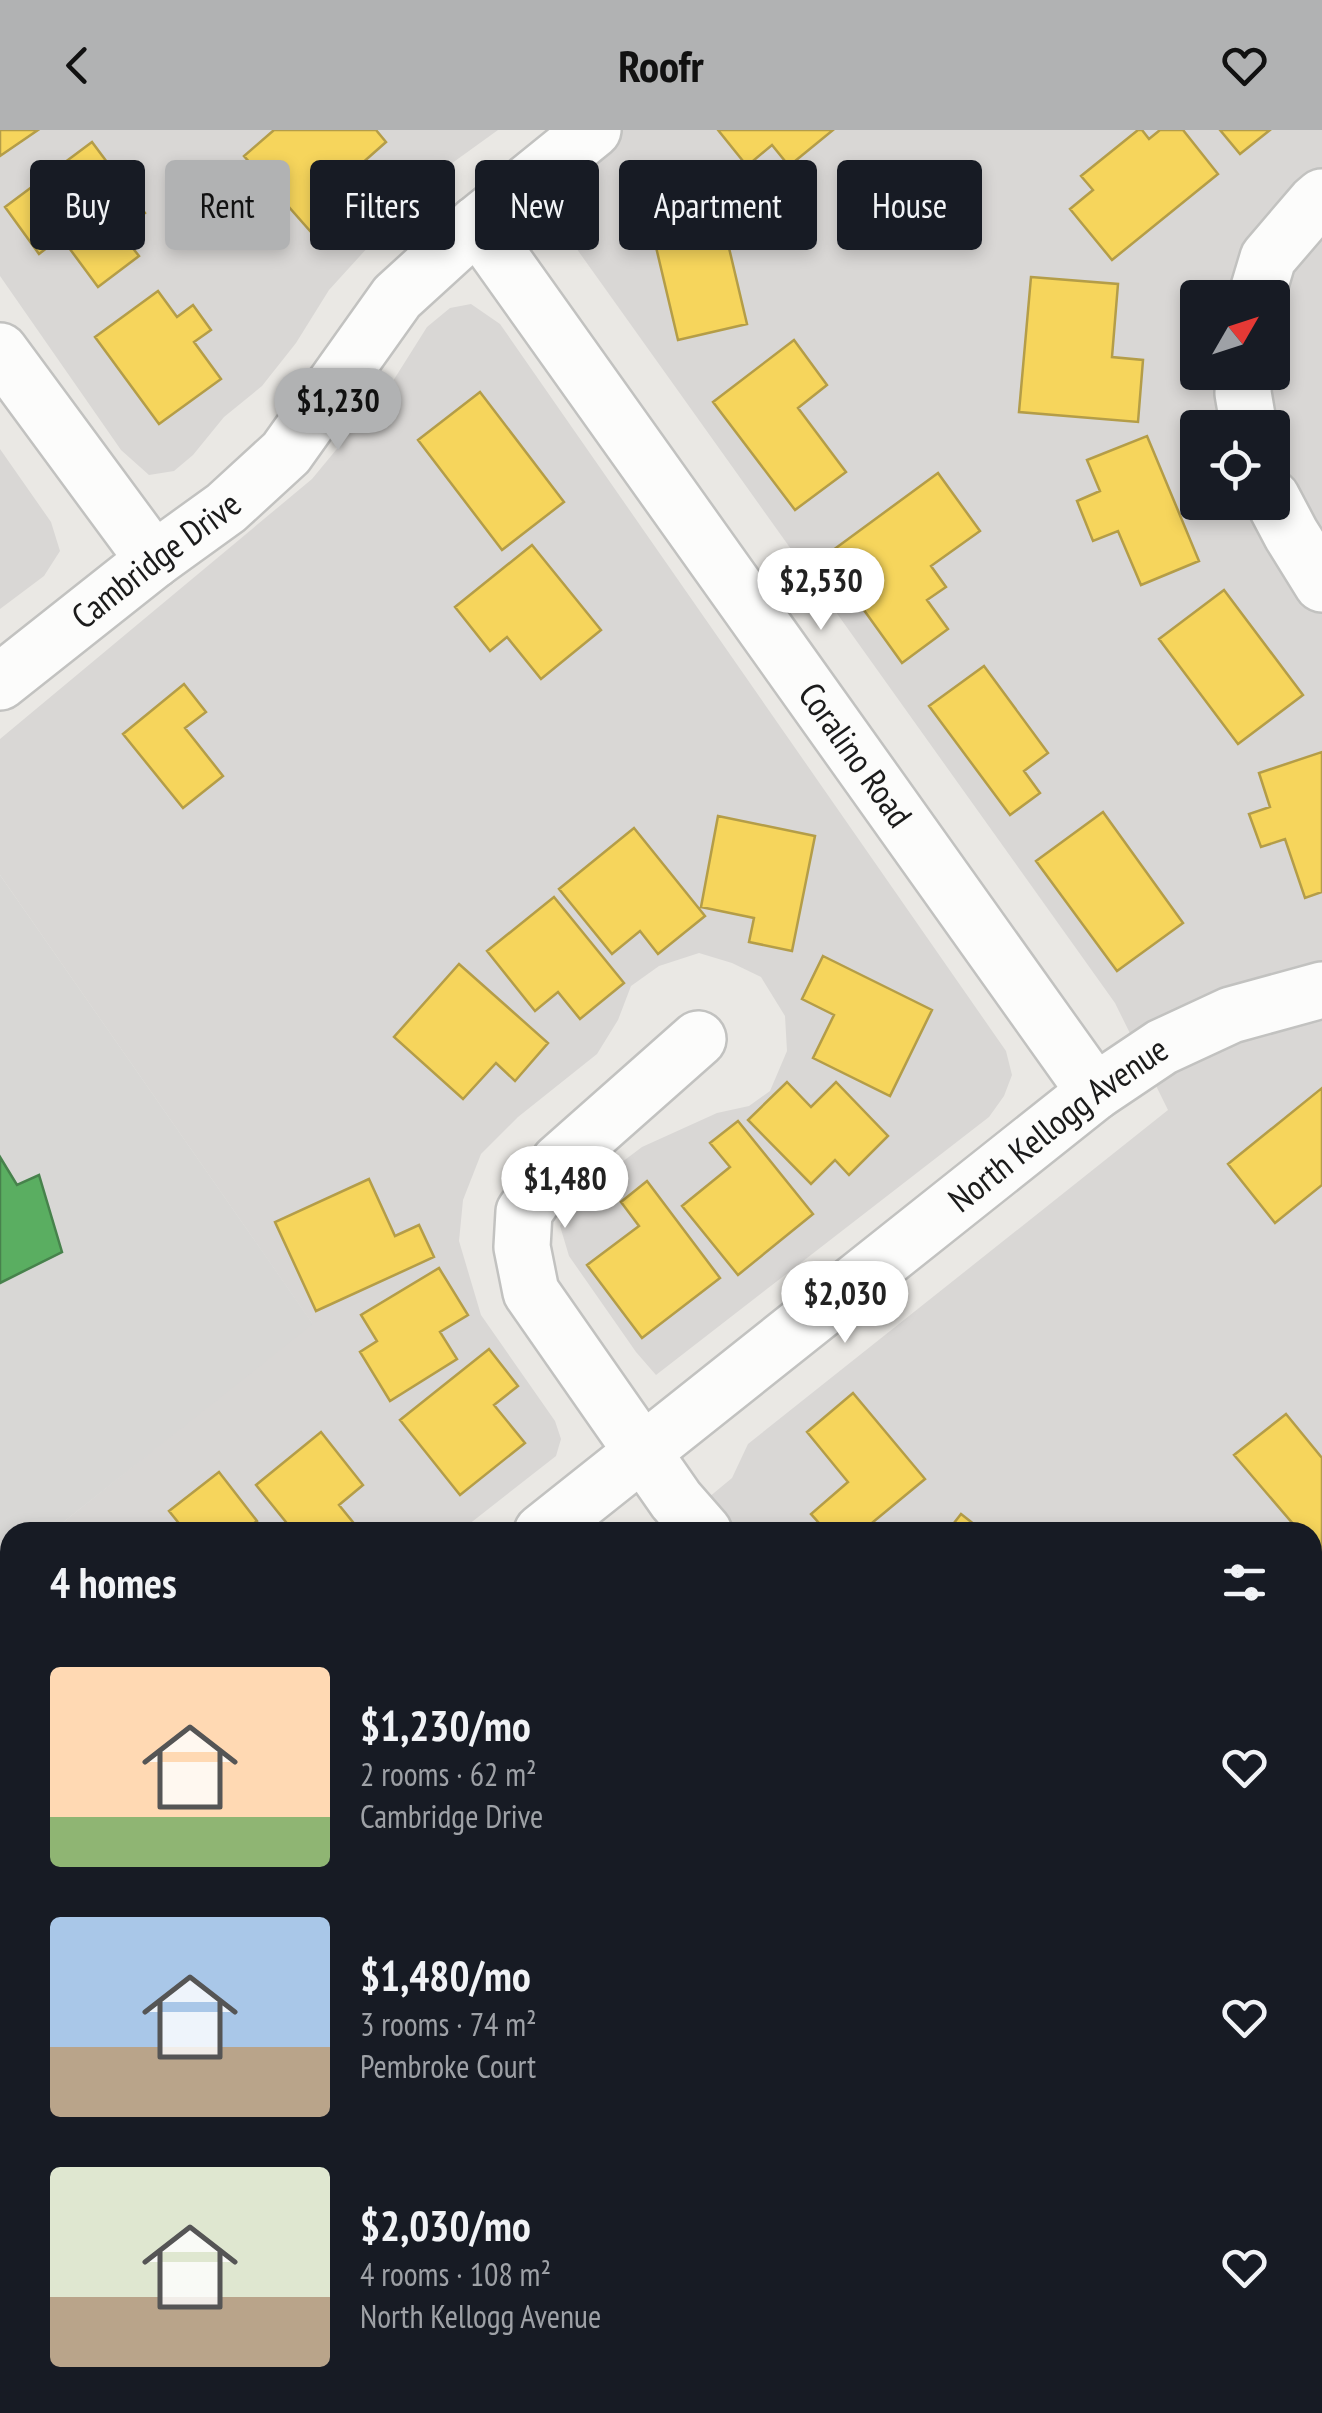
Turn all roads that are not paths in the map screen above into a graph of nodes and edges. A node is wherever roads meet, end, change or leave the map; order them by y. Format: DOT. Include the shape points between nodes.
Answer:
graph roads {
  1 [pos="594,130"];
  2 [pos="557,160"];
  3 [pos="1322,197"];
  4 [pos="475,226"];
  5 [pos="496,250"];
  6 [pos="1261,280"];
  7 [pos="0,350"];
  8 [pos="1284,520"];
  9 [pos="154,560"];
  10 [pos="1322,584"];
  11 [pos="0,682"];
  12 [pos="1322,990"];
  13 [pos="698,1039"];
  14 [pos="1095,1092"];
  15 [pos="643,1452"];
  16 [pos="555,1522"];
  17 [pos="695,1522"];
  1 -- 2 [label="street, Cambridge Drive"];
  3 -- 6 [label="street" via="1268,258"];
  4 -- 9 [label="street, Cambridge Drive" via="397,297 286,454"];
  5 -- 14 [label="street, Coralino Road"];
  7 -- 9 [label="street"];
  8 -- 10 [label="street"];
  9 -- 11 [label="street, Cambridge Drive"];
  12 -- 14 [label="street, North Kellogg Avenue" via="1230,1015 1162,1047"];
  13 -- 15 [label="street" via="559,1162 524,1212 522,1248 531,1292"];
  14 -- 15 [label="street, North Kellogg Avenue"];
  15 -- 16 [label="street, North Kellogg Avenue"];
  15 -- 17 [label="street"];
}
